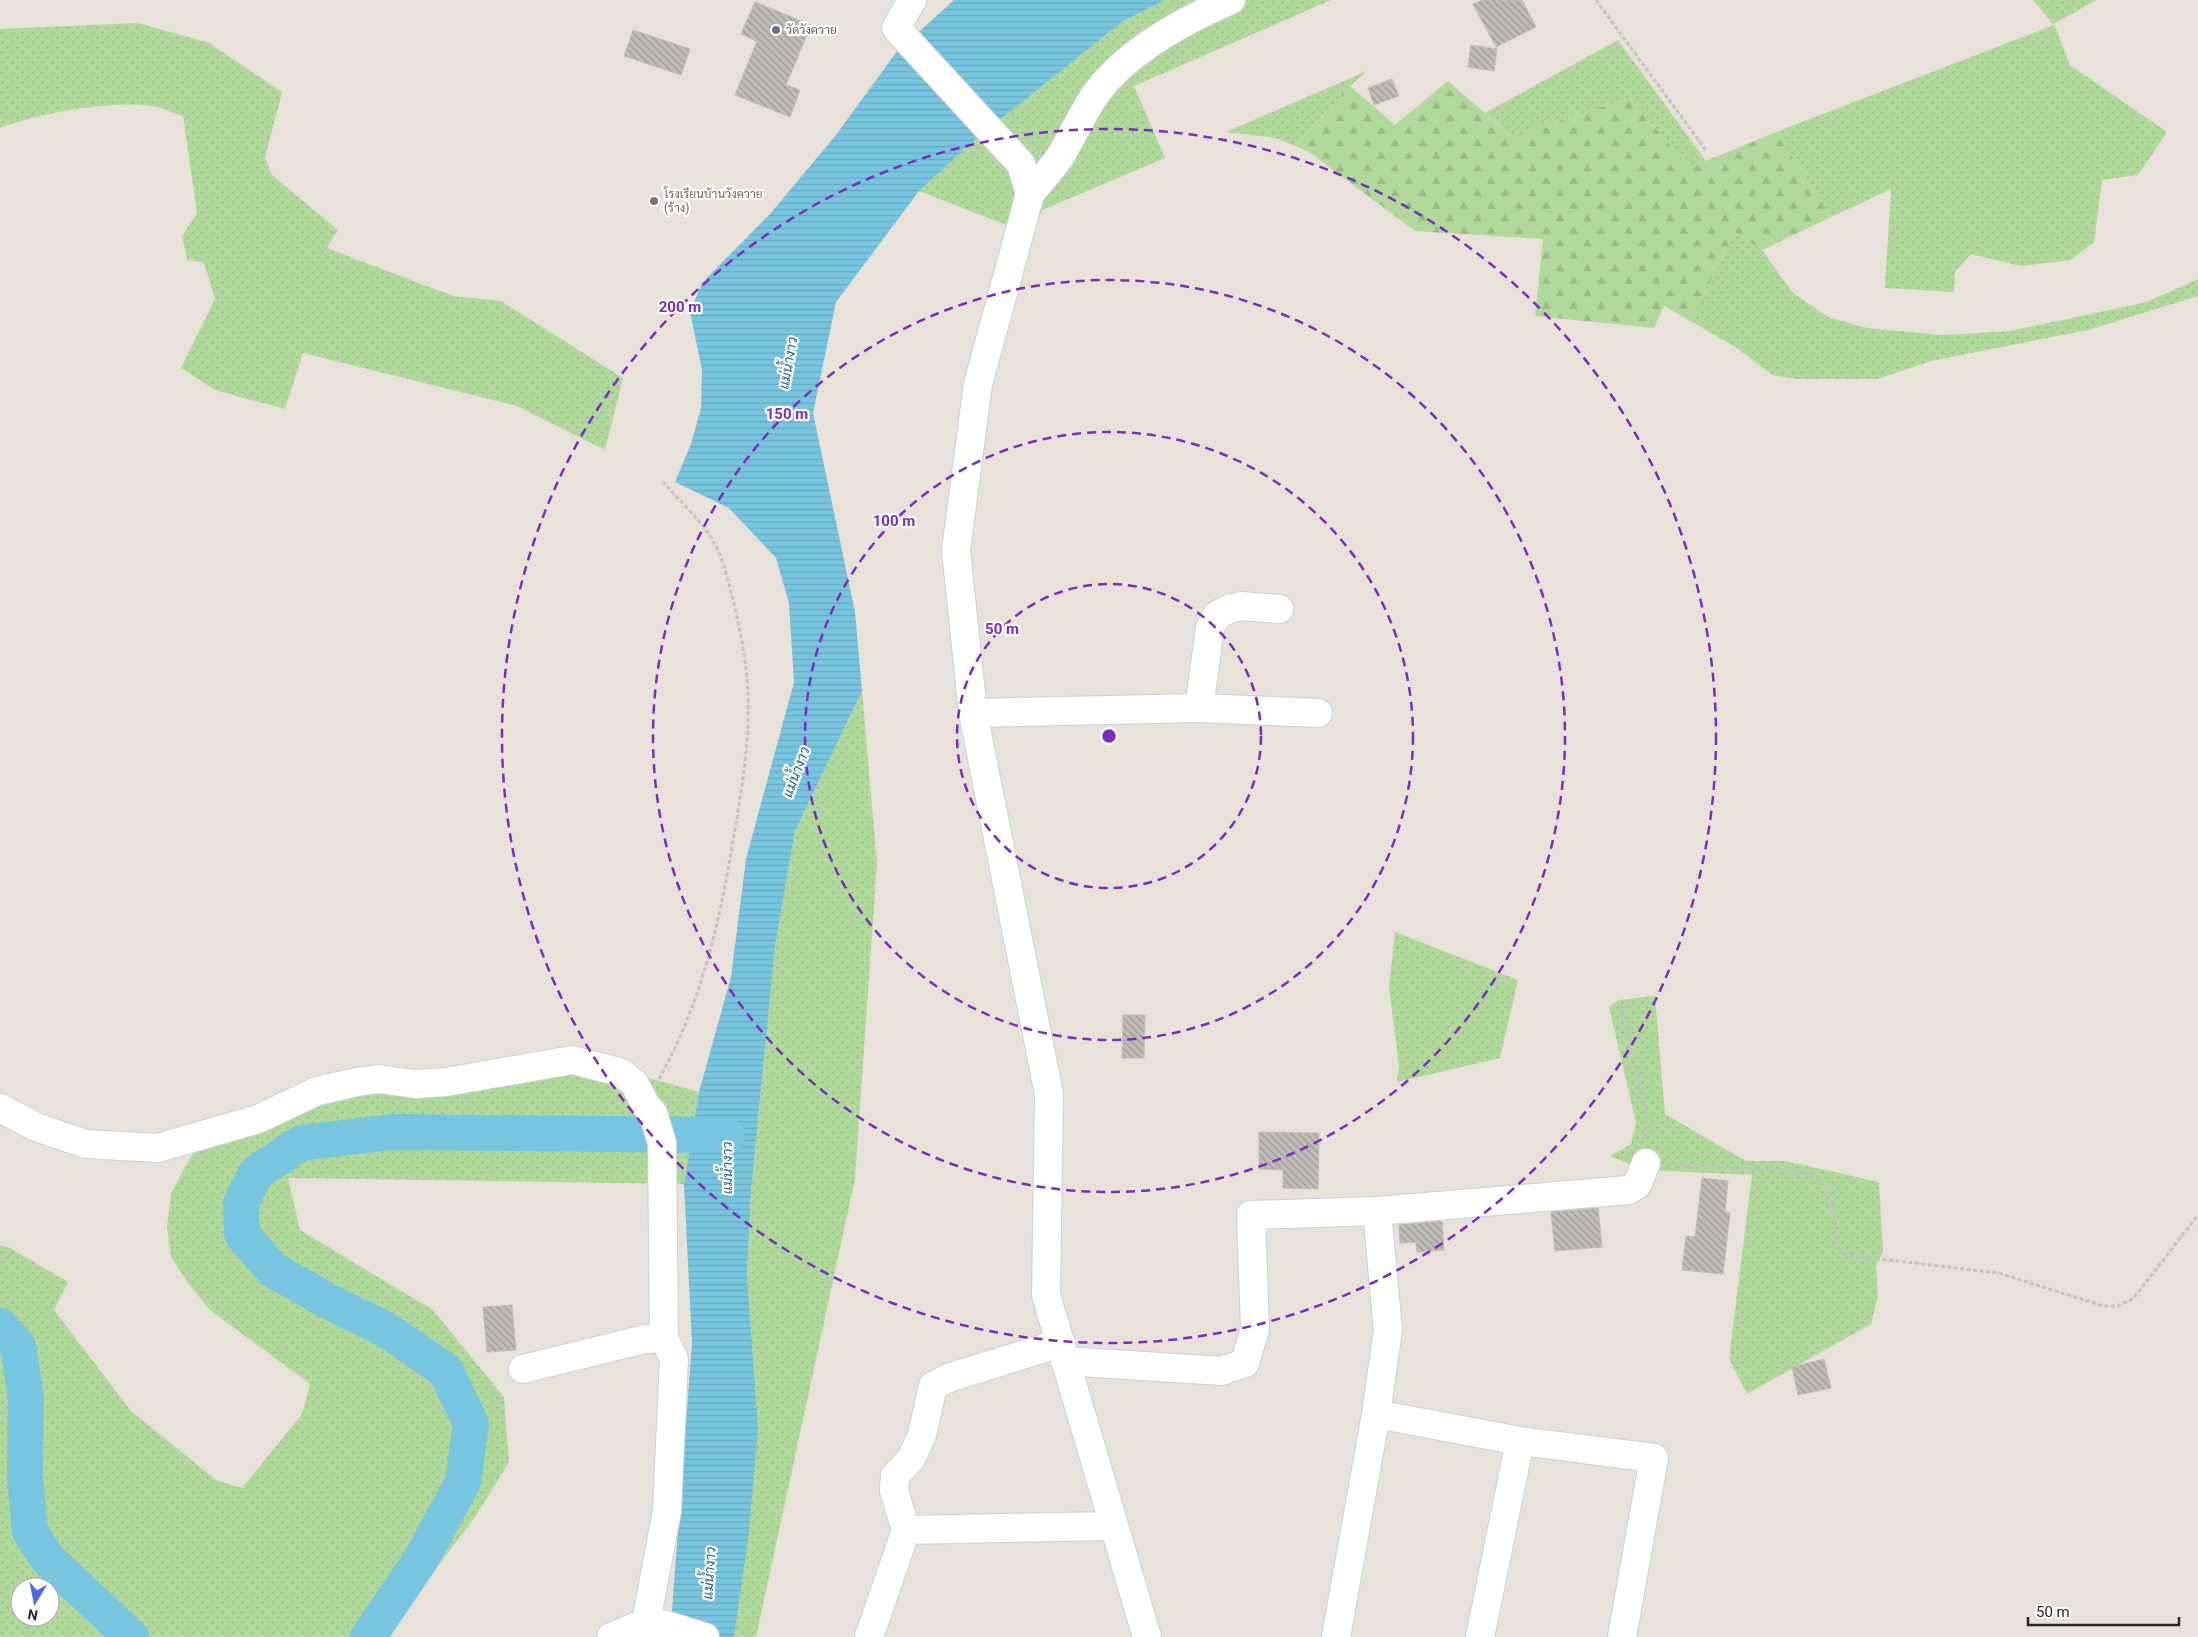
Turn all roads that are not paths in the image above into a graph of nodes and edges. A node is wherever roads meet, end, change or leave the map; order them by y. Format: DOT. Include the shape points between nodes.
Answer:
graph roads {
  1 [pos="912,0"];
  2 [pos="1231,0"];
  3 [pos="1030,194"];
  4 [pos="1279,609"];
  5 [pos="1199,708"];
  6 [pos="973,713"];
  7 [pos="1318,713"];
  8 [pos="0,1108"];
  9 [pos="1646,1163"];
  10 [pos="1377,1211"];
  11 [pos="664,1338"];
  12 [pos="1063,1352"];
  13 [pos="523,1369"];
  14 [pos="1376,1414"];
  15 [pos="1520,1441"];
  16 [pos="1112,1526"];
  17 [pos="906,1530"];
  18 [pos="653,1628"];
  19 [pos="611,1637"];
  20 [pos="705,1637"];
  21 [pos="869,1637"];
  22 [pos="1147,1637"];
  23 [pos="1336,1637"];
  24 [pos="1480,1637"];
  25 [pos="1622,1637"];
  1 -- 3 [label="street" via="896,28 1021,164"];
  2 -- 3 [label="street" via="1200,13 1154,41 1113,74 1096,93 1061,154"];
  3 -- 6 [label="street" via="978,384 956,550"];
  4 -- 5 [label="street" via="1242,606 1217,615 1210,628"];
  5 -- 6 [label="street"];
  5 -- 7 [label="street"];
  6 -- 12 [label="street" via="1049,1094 1046,1295"];
  8 -- 11 [label="street" via="36,1127 86,1144 158,1148 258,1119 317,1091 379,1079 414,1084 446,1082 572,1060 620,1072 635,1084 653,1113 662,1143"];
  9 -- 10 [label="street" via="1637,1185 1628,1190"];
  10 -- 12 [label="street" via="1251,1215 1255,1329 1245,1363 1222,1371"];
  10 -- 14 [label="street" via="1388,1330"];
  11 -- 13 [label="street" via="645,1339"];
  11 -- 18 [label="street" via="674,1359 667,1511"];
  12 -- 16 [label="street"];
  12 -- 17 [label="street" via="951,1378 933,1386 922,1434 911,1459 895,1476 894,1491"];
  14 -- 15 [label="street"];
  14 -- 23 [label="street"];
  15 -- 24 [label="street"];
  15 -- 25 [label="street" via="1654,1458"];
  16 -- 17 [label="street"];
  16 -- 22 [label="street"];
  17 -- 21 [label="street"];
  18 -- 19 [label="street"];
  18 -- 20 [label="street"];
}
